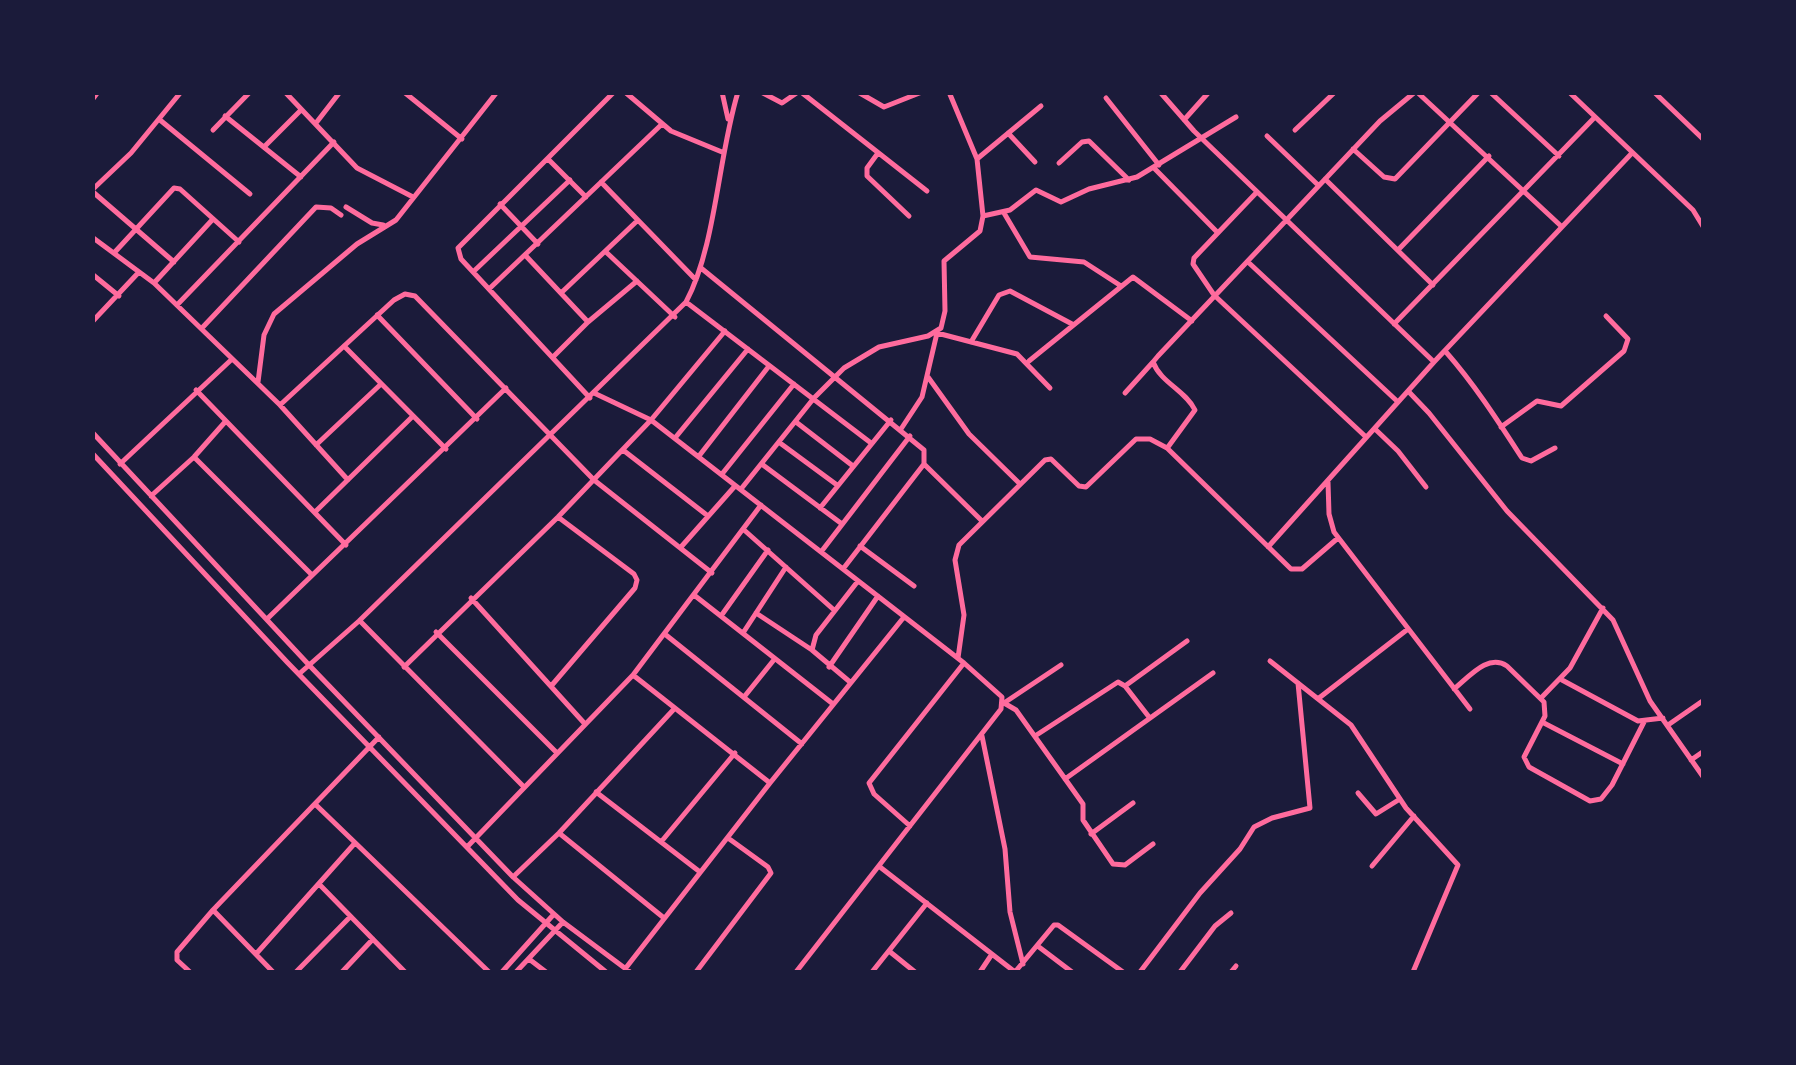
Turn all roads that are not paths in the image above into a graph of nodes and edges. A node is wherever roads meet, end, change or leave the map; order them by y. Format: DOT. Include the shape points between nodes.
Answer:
graph roads {
  1 [pos="98,92"];
  2 [pos="182,92"];
  3 [pos="250,92"];
  4 [pos="285,92"];
  5 [pos="340,92"];
  6 [pos="404,92"];
  7 [pos="614,92"];
  8 [pos="625,92"];
  9 [pos="722,92"];
  10 [pos="738,92"];
  11 [pos="761,92"];
  12 [pos="800,92"];
  13 [pos="858,92"];
  14 [pos="922,92"];
  15 [pos="949,92"];
  16 [pos="1160,92"];
  17 [pos="1209,92"];
  18 [pos="1335,92"];
  19 [pos="1416,92"];
  20 [pos="1479,92"];
  21 [pos="1490,92"];
  22 [pos="1568,92"];
  23 [pos="1654,92"];
  24 [pos="495,93"];
  25 [pos="1106,98"];
  26 [pos="92,100"];
  27 [pos="1041,106"];
  28 [pos="301,110"];
  29 [pos="224,116"];
  30 [pos="1236,117"];
  31 [pos="1595,117"];
  32 [pos="159,119"];
  33 [pos="1184,120"];
  34 [pos="1448,121"];
  35 [pos="729,122"];
  36 [pos="316,123"];
  37 [pos="661,125"];
  38 [pos="213,130"];
  39 [pos="1296,130"];
  40 [pos="1008,133"];
  41 [pos="1267,136"];
  42 [pos="462,140"];
  43 [pos="1203,140"];
  44 [pos="1704,140"];
  45 [pos="334,142"];
  46 [pos="264,146"];
  47 [pos="1354,149"];
  48 [pos="722,152"];
  49 [pos="1632,152"];
  50 [pos="878,153"];
  51 [pos="1489,156"];
  52 [pos="1559,156"];
  53 [pos="548,159"];
  54 [pos="977,159"];
  55 [pos="1035,162"];
  56 [pos="1059,163"];
  57 [pos="1157,166"];
  58 [pos="302,177"];
  59 [pos="1325,179"];
  60 [pos="570,180"];
  61 [pos="1130,180"];
  62 [pos="601,182"];
  63 [pos="1318,185"];
  64 [pos="92,191"];
  65 [pos="926,191"];
  66 [pos="1525,191"];
  67 [pos="1256,192"];
  68 [pos="250,194"];
  69 [pos="414,197"];
  70 [pos="586,197"];
  71 [pos="500,204"];
  72 [pos="346,207"];
  73 [pos="1004,213"];
  74 [pos="341,215"];
  75 [pos="909,216"];
  76 [pos="982,216"];
  77 [pos="1285,218"];
  78 [pos="213,219"];
  79 [pos="637,221"];
  80 [pos="520,225"];
  81 [pos="386,226"];
  82 [pos="136,227"];
  83 [pos="1562,227"];
  84 [pos="1704,228"];
  85 [pos="1218,233"];
  86 [pos="92,237"];
  87 [pos="239,242"];
  88 [pos="538,244"];
  89 [pos="1398,250"];
  90 [pos="606,252"];
  91 [pos="114,253"];
  92 [pos="526,256"];
  93 [pos="174,262"];
  94 [pos="1248,262"];
  95 [pos="701,268"];
  96 [pos="139,272"];
  97 [pos="473,272"];
  98 [pos="93,274"];
  99 [pos="638,281"];
  100 [pos="698,282"];
  101 [pos="154,283"];
  102 [pos="1433,285"];
  103 [pos="1121,286"];
  104 [pos="489,289"];
  105 [pos="561,293"];
  106 [pos="1214,295"];
  107 [pos="118,296"];
  108 [pos="686,302"];
  109 [pos="178,305"];
  110 [pos="1182,313"];
  111 [pos="377,315"];
  112 [pos="1606,316"];
  113 [pos="674,317"];
  114 [pos="1192,321"];
  115 [pos="92,322"];
  116 [pos="588,322"];
  117 [pos="1072,324"];
  118 [pos="1394,324"];
  119 [pos="202,328"];
  120 [pos="725,332"];
  121 [pos="1180,332"];
  122 [pos="937,333"];
  123 [pos="971,342"];
  124 [pos="344,346"];
  125 [pos="748,349"];
  126 [pos="1446,352"];
  127 [pos="553,357"];
  128 [pos="232,359"];
  129 [pos="1028,362"];
  130 [pos="1154,362"];
  131 [pos="1434,362"];
  132 [pos="769,366"];
  133 [pos="834,376"];
  134 [pos="928,378"];
  135 [pos="258,382"];
  136 [pos="380,384"];
  137 [pos="794,384"];
  138 [pos="506,388"];
  139 [pos="1050,388"];
  140 [pos="196,390"];
  141 [pos="1410,392"];
  142 [pos="1126,393"];
  143 [pos="592,396"];
  144 [pos="814,398"];
  145 [pos="1398,402"];
  146 [pos="280,405"];
  147 [pos="412,417"];
  148 [pos="477,419"];
  149 [pos="652,420"];
  150 [pos="891,420"];
  151 [pos="225,422"];
  152 [pos="796,422"];
  153 [pos="1502,427"];
  154 [pos="1374,428"];
  155 [pos="901,429"];
  156 [pos="92,432"];
  157 [pos="551,434"];
  158 [pos="910,436"];
  159 [pos="1366,437"];
  160 [pos="674,438"];
  161 [pos="780,443"];
  162 [pos="871,443"];
  163 [pos="316,445"];
  164 [pos="446,448"];
  165 [pos="1167,448"];
  166 [pos="1556,448"];
  167 [pos="622,450"];
  168 [pos="92,453"];
  169 [pos="699,456"];
  170 [pos="194,457"];
  171 [pos="120,464"];
  172 [pos="924,464"];
  173 [pos="762,465"];
  174 [pos="853,466"];
  175 [pos="722,474"];
  176 [pos="1328,479"];
  177 [pos="348,480"];
  178 [pos="594,480"];
  179 [pos="1019,483"];
  180 [pos="837,486"];
  181 [pos="1426,486"];
  182 [pos="738,487"];
  183 [pos="151,496"];
  184 [pos="761,505"];
  185 [pos="820,508"];
  186 [pos="315,512"];
  187 [pos="708,516"];
  188 [pos="558,517"];
  189 [pos="981,520"];
  190 [pos="842,524"];
  191 [pos="743,528"];
  192 [pos="1338,538"];
  193 [pos="346,545"];
  194 [pos="860,546"];
  195 [pos="1268,546"];
  196 [pos="681,547"];
  197 [pos="768,550"];
  198 [pos="820,552"];
  199 [pos="786,567"];
  200 [pos="844,569"];
  201 [pos="712,572"];
  202 [pos="312,575"];
  203 [pos="858,581"];
  204 [pos="914,586"];
  205 [pos="694,596"];
  206 [pos="878,596"];
  207 [pos="471,598"];
  208 [pos="1604,608"];
  209 [pos="834,610"];
  210 [pos="756,612"];
  211 [pos="721,616"];
  212 [pos="904,617"];
  213 [pos="268,618"];
  214 [pos="359,620"];
  215 [pos="1408,629"];
  216 [pos="436,632"];
  217 [pos="742,633"];
  218 [pos="666,635"];
  219 [pos="1188,641"];
  220 [pos="812,650"];
  221 [pos="774,660"];
  222 [pos="961,661"];
  223 [pos="1270,662"];
  224 [pos="1061,664"];
  225 [pos="309,665"];
  226 [pos="829,666"];
  227 [pos="404,667"];
  228 [pos="1214,673"];
  229 [pos="299,674"];
  230 [pos="633,675"];
  231 [pos="1562,680"];
  232 [pos="850,682"];
  233 [pos="1298,682"];
  234 [pos="552,685"];
  235 [pos="1125,686"];
  236 [pos="1454,689"];
  237 [pos="744,697"];
  238 [pos="1542,697"];
  239 [pos="1319,698"];
  240 [pos="1704,700"];
  241 [pos="1004,703"];
  242 [pos="833,704"];
  243 [pos="675,708"];
  244 [pos="1470,709"];
  245 [pos="1150,718"];
  246 [pos="1663,718"];
  247 [pos="1542,722"];
  248 [pos="1644,722"];
  249 [pos="584,724"];
  250 [pos="1668,725"];
  251 [pos="981,734"];
  252 [pos="1035,736"];
  253 [pos="379,737"];
  254 [pos="802,744"];
  255 [pos="370,746"];
  256 [pos="1704,751"];
  257 [pos="556,752"];
  258 [pos="735,754"];
  259 [pos="1692,760"];
  260 [pos="1623,764"];
  261 [pos="1704,778"];
  262 [pos="1065,779"];
  263 [pos="770,783"];
  264 [pos="523,786"];
  265 [pos="596,792"];
  266 [pos="1358,793"];
  267 [pos="1400,799"];
  268 [pos="1134,803"];
  269 [pos="315,804"];
  270 [pos="1414,816"];
  271 [pos="910,826"];
  272 [pos="559,833"];
  273 [pos="1091,834"];
  274 [pos="476,836"];
  275 [pos="728,838"];
  276 [pos="661,842"];
  277 [pos="355,843"];
  278 [pos="1153,844"];
  279 [pos="467,847"];
  280 [pos="879,866"];
  281 [pos="1372,866"];
  282 [pos="700,872"];
  283 [pos="513,877"];
  284 [pos="319,884"];
  285 [pos="927,902"];
  286 [pos="213,910"];
  287 [pos="1231,913"];
  288 [pos="554,914"];
  289 [pos="350,916"];
  290 [pos="664,918"];
  291 [pos="563,922"];
  292 [pos="546,924"];
  293 [pos="554,930"];
  294 [pos="373,939"];
  295 [pos="1038,946"];
  296 [pos="889,951"];
  297 [pos="256,954"];
  298 [pos="992,954"];
  299 [pos="528,959"];
  300 [pos="1022,964"];
  301 [pos="1236,966"];
  302 [pos="628,971"];
  303 [pos="1415,971"];
  304 [pos="190,972"];
  305 [pos="273,972"];
  306 [pos="296,972"];
  307 [pos="342,972"];
  308 [pos="405,972"];
  309 [pos="489,972"];
  310 [pos="502,972"];
  311 [pos="516,972"];
  312 [pos="546,972"];
  313 [pos="606,972"];
  314 [pos="696,972"];
  315 [pos="796,972"];
  316 [pos="872,972"];
  317 [pos="915,972"];
  318 [pos="980,972"];
  319 [pos="1015,972"];
  320 [pos="1072,972"];
  321 [pos="1123,972"];
  322 [pos="1140,972"];
  323 [pos="1180,972"];
  324 [pos="1231,972"];
  1 -- 26 [label="street"];
  2 -- 32 [label="street"];
  3 -- 29 [label="street"];
  4 -- 28 [label="street"];
  5 -- 36 [label="street"];
  6 -- 42 [label="street"];
  7 -- 53 [label="street"];
  8 -- 37 [label="street"];
  9 -- 35 [label="street"];
  10 -- 35 [label="street"];
  11 -- 12 [label="street" via="782,103"];
  12 -- 50 [label="street"];
  13 -- 14 [label="street" via="884,107"];
  15 -- 54 [label="street"];
  16 -- 33 [label="street"];
  17 -- 33 [label="street"];
  18 -- 39 [label="street"];
  19 -- 34 [label="street"];
  19 -- 47 [label="street"];
  20 -- 34 [label="street"];
  21 -- 52 [label="street"];
  22 -- 31 [label="street"];
  23 -- 44 [label="street"];
  24 -- 42 [label="street"];
  25 -- 57 [label="street"];
  27 -- 40 [label="street"];
  28 -- 36 [label="street"];
  28 -- 46 [label="street"];
  29 -- 38 [label="street"];
  29 -- 46 [label="street"];
  30 -- 43 [label="street"];
  31 -- 49 [label="street"];
  31 -- 52 [label="street"];
  32 -- 64 [label="street"];
  32 -- 68 [label="street"];
  33 -- 43 [label="street"];
  34 -- 47 [label="street" via="1395,179"];
  34 -- 51 [label="street"];
  35 -- 48 [label="street"];
  36 -- 45 [label="street"];
  37 -- 48 [label="street"];
  37 -- 62 [label="street"];
  40 -- 54 [label="street"];
  40 -- 55 [label="street"];
  41 -- 63 [label="street"];
  42 -- 69 [label="street"];
  43 -- 57 [label="street"];
  43 -- 67 [label="street"];
  45 -- 58 [label="street"];
  45 -- 69 [label="street" via="357,168"];
  46 -- 58 [label="street"];
  47 -- 59 [label="street"];
  48 -- 95 [label="street"];
  49 -- 83 [label="street"];
  49 -- 84 [label="street" via="1694,210"];
  50 -- 65 [label="street"];
  50 -- 75 [label="street" via="867,176"];
  51 -- 66 [label="street"];
  51 -- 89 [label="street"];
  52 -- 66 [label="street"];
  53 -- 60 [label="street"];
  53 -- 71 [label="street"];
  54 -- 76 [label="street"];
  56 -- 61 [label="street" via="1089,141"];
  57 -- 61 [label="street"];
  57 -- 85 [label="street"];
  58 -- 87 [label="street"];
  59 -- 63 [label="street"];
  59 -- 89 [label="street"];
  60 -- 70 [label="street"];
  60 -- 80 [label="street"];
  61 -- 73 [label="street" via="1061,202 1036,190"];
  62 -- 70 [label="street"];
  62 -- 79 [label="street"];
  63 -- 77 [label="street"];
  64 -- 82 [label="street"];
  66 -- 83 [label="street"];
  66 -- 102 [label="street"];
  67 -- 77 [label="street"];
  67 -- 85 [label="street"];
  69 -- 81 [label="street"];
  70 -- 88 [label="street"];
  71 -- 80 [label="street"];
  71 -- 97 [label="street" via="458,248"];
  72 -- 81 [label="street"];
  73 -- 76 [label="street"];
  73 -- 103 [label="street" via="1030,257 1079,260"];
  74 -- 119 [label="street" via="316,207"];
  76 -- 122 [label="street" via="980,231 944,261"];
  77 -- 94 [label="street"];
  77 -- 118 [label="street"];
  78 -- 82 [label="street" via="174,188"];
  78 -- 87 [label="street"];
  78 -- 93 [label="street"];
  79 -- 90 [label="street"];
  79 -- 100 [label="street"];
  80 -- 88 [label="street"];
  80 -- 97 [label="street"];
  81 -- 135 [label="street" via="274,314"];
  82 -- 91 [label="street"];
  82 -- 93 [label="street"];
  83 -- 126 [label="street"];
  85 -- 106 [label="street" via="1193,261"];
  86 -- 91 [label="street"];
  87 -- 109 [label="street"];
  88 -- 92 [label="street"];
  89 -- 102 [label="street"];
  90 -- 99 [label="street"];
  90 -- 105 [label="street"];
  91 -- 96 [label="street"];
  92 -- 104 [label="street"];
  92 -- 105 [label="street"];
  93 -- 101 [label="street"];
  94 -- 106 [label="street"];
  94 -- 145 [label="street"];
  95 -- 100 [label="street"];
  95 -- 133 [label="street"];
  96 -- 101 [label="street"];
  96 -- 107 [label="street"];
  97 -- 104 [label="street"];
  98 -- 107 [label="street"];
  99 -- 113 [label="street"];
  99 -- 116 [label="street"];
  100 -- 108 [label="street"];
  101 -- 109 [label="street"];
  102 -- 118 [label="street"];
  103 -- 110 [label="street" via="1133,277"];
  103 -- 117 [label="street"];
  104 -- 127 [label="street"];
  105 -- 116 [label="street"];
  106 -- 114 [label="street"];
  106 -- 159 [label="street"];
  107 -- 115 [label="street"];
  108 -- 113 [label="street"];
  108 -- 120 [label="street"];
  109 -- 119 [label="street"];
  110 -- 114 [label="street"];
  110 -- 121 [label="street"];
  111 -- 124 [label="street"];
  111 -- 138 [label="street" via="399,295 415,296"];
  111 -- 148 [label="street"];
  112 -- 153 [label="street" via="1628,339 1624,351 1561,406 1537,400"];
  113 -- 143 [label="street"];
  114 -- 121 [label="street"];
  116 -- 127 [label="street"];
  117 -- 123 [label="street" via="1010,291 992,304"];
  117 -- 129 [label="street"];
  118 -- 131 [label="street"];
  119 -- 128 [label="street"];
  120 -- 125 [label="street"];
  120 -- 149 [label="street"];
  121 -- 130 [label="street"];
  122 -- 123 [label="street"];
  122 -- 133 [label="street" via="878,347"];
  122 -- 134 [label="street"];
  123 -- 129 [label="street"];
  124 -- 136 [label="street"];
  124 -- 146 [label="street"];
  125 -- 132 [label="street"];
  125 -- 160 [label="street"];
  126 -- 131 [label="street"];
  126 -- 153 [label="street"];
  127 -- 143 [label="street"];
  128 -- 135 [label="street"];
  128 -- 140 [label="street"];
  129 -- 139 [label="street"];
  130 -- 142 [label="street"];
  130 -- 165 [label="street" via="1195,410"];
  131 -- 141 [label="street"];
  132 -- 137 [label="street"];
  132 -- 169 [label="street"];
  133 -- 144 [label="street"];
  133 -- 150 [label="street"];
  134 -- 155 [label="street"];
  134 -- 179 [label="street" via="969,434"];
  135 -- 146 [label="street"];
  136 -- 147 [label="street"];
  136 -- 163 [label="street"];
  137 -- 144 [label="street"];
  137 -- 175 [label="street"];
  138 -- 148 [label="street"];
  138 -- 157 [label="street"];
  140 -- 151 [label="street"];
  140 -- 171 [label="street"];
  141 -- 145 [label="street"];
  141 -- 208 [label="street" via="1507,511"];
  143 -- 149 [label="street"];
  143 -- 157 [label="street"];
  144 -- 152 [label="street"];
  144 -- 162 [label="street"];
  145 -- 154 [label="street"];
  146 -- 163 [label="street"];
  147 -- 164 [label="street"];
  147 -- 177 [label="street"];
  148 -- 164 [label="street"];
  149 -- 160 [label="street"];
  149 -- 167 [label="street"];
  150 -- 155 [label="street"];
  150 -- 162 [label="street"];
  151 -- 170 [label="street"];
  151 -- 186 [label="street"];
  152 -- 161 [label="street"];
  152 -- 174 [label="street"];
  153 -- 166 [label="street" via="1526,460"];
  154 -- 159 [label="street"];
  154 -- 181 [label="street"];
  155 -- 158 [label="street"];
  156 -- 171 [label="street"];
  157 -- 178 [label="street"];
  157 -- 214 [label="street"];
  158 -- 172 [label="street" via="924,450"];
  158 -- 190 [label="street"];
  159 -- 176 [label="street"];
  160 -- 169 [label="street"];
  161 -- 173 [label="street"];
  161 -- 180 [label="street"];
  162 -- 174 [label="street"];
  163 -- 177 [label="street"];
  164 -- 193 [label="street"];
  165 -- 179 [label="street" via="1136,439 1086,487 1051,459"];
  165 -- 195 [label="street"];
  167 -- 178 [label="street"];
  167 -- 187 [label="street"];
  168 -- 229 [label="street"];
  169 -- 175 [label="street"];
  170 -- 183 [label="street"];
  170 -- 202 [label="street"];
  171 -- 183 [label="street"];
  172 -- 189 [label="street"];
  172 -- 194 [label="street"];
  173 -- 182 [label="street"];
  173 -- 185 [label="street"];
  174 -- 180 [label="street"];
  175 -- 182 [label="street"];
  176 -- 192 [label="street"];
  176 -- 195 [label="street"];
  177 -- 186 [label="street"];
  178 -- 188 [label="street"];
  178 -- 196 [label="street"];
  179 -- 189 [label="street"];
  180 -- 185 [label="street"];
  182 -- 184 [label="street"];
  182 -- 187 [label="street"];
  183 -- 213 [label="street"];
  184 -- 191 [label="street"];
  184 -- 198 [label="street"];
  185 -- 190 [label="street"];
  186 -- 193 [label="street"];
  187 -- 196 [label="street"];
  188 -- 207 [label="street"];
  188 -- 234 [label="street" via="637,580"];
  189 -- 222 [label="street" via="955,554 964,615"];
  190 -- 198 [label="street"];
  191 -- 197 [label="street"];
  191 -- 201 [label="street"];
  192 -- 195 [label="street" via="1296,571"];
  192 -- 215 [label="street"];
  193 -- 202 [label="street"];
  194 -- 200 [label="street"];
  194 -- 204 [label="street"];
  196 -- 201 [label="street"];
  197 -- 199 [label="street"];
  197 -- 211 [label="street"];
  198 -- 200 [label="street"];
  199 -- 209 [label="street"];
  199 -- 210 [label="street"];
  200 -- 203 [label="street"];
  201 -- 205 [label="street"];
  202 -- 213 [label="street"];
  203 -- 206 [label="street"];
  203 -- 209 [label="street"];
  205 -- 211 [label="street"];
  205 -- 218 [label="street"];
  206 -- 212 [label="street"];
  206 -- 226 [label="street"];
  207 -- 216 [label="street"];
  207 -- 234 [label="street"];
  208 -- 231 [label="street"];
  208 -- 246 [label="street"];
  209 -- 220 [label="street"];
  210 -- 217 [label="street"];
  210 -- 220 [label="street"];
  211 -- 217 [label="street"];
  212 -- 222 [label="street"];
  212 -- 232 [label="street"];
  213 -- 225 [label="street"];
  214 -- 225 [label="street"];
  214 -- 227 [label="street"];
  215 -- 236 [label="street"];
  215 -- 239 [label="street"];
  216 -- 227 [label="street"];
  216 -- 257 [label="street"];
  217 -- 221 [label="street"];
  218 -- 230 [label="street"];
  218 -- 237 [label="street"];
  219 -- 235 [label="street"];
  220 -- 226 [label="street"];
  221 -- 237 [label="street"];
  221 -- 242 [label="street"];
  222 -- 241 [label="street"];
  222 -- 271 [label="street" via="869,783"];
  223 -- 233 [label="street"];
  224 -- 241 [label="street"];
  225 -- 229 [label="street"];
  225 -- 253 [label="street"];
  226 -- 232 [label="street"];
  227 -- 264 [label="street"];
  228 -- 245 [label="street"];
  229 -- 255 [label="street"];
  230 -- 243 [label="street"];
  230 -- 249 [label="street"];
  231 -- 238 [label="street"];
  231 -- 248 [label="street"];
  232 -- 242 [label="street"];
  233 -- 239 [label="street"];
  233 -- 322 [label="street" via="1310,808 1254,827"];
  234 -- 249 [label="street"];
  235 -- 245 [label="street"];
  235 -- 252 [label="street" via="1114,684"];
  236 -- 238 [label="street" via="1494,660"];
  236 -- 244 [label="street"];
  237 -- 254 [label="street"];
  238 -- 247 [label="street"];
  239 -- 267 [label="street" via="1352,725"];
  240 -- 250 [label="street"];
  241 -- 251 [label="street"];
  241 -- 252 [label="street"];
  242 -- 254 [label="street"];
  243 -- 258 [label="street"];
  243 -- 265 [label="street"];
  245 -- 262 [label="street"];
  246 -- 248 [label="street"];
  246 -- 250 [label="street"];
  247 -- 260 [label="street"];
  247 -- 260 [label="street" via="1526,762 1583,798 1601,799"];
  248 -- 260 [label="street"];
  249 -- 257 [label="street"];
  250 -- 259 [label="street"];
  251 -- 271 [label="street"];
  251 -- 300 [label="street"];
  252 -- 262 [label="street"];
  253 -- 255 [label="street"];
  253 -- 274 [label="street"];
  254 -- 263 [label="street"];
  255 -- 269 [label="street"];
  255 -- 279 [label="street"];
  256 -- 259 [label="street"];
  257 -- 264 [label="street"];
  258 -- 263 [label="street"];
  258 -- 276 [label="street"];
  259 -- 261 [label="street"];
  262 -- 273 [label="street" via="1083,804"];
  263 -- 275 [label="street"];
  264 -- 274 [label="street"];
  265 -- 272 [label="street"];
  265 -- 276 [label="street"];
  266 -- 267 [label="street" via="1376,814"];
  267 -- 270 [label="street"];
  268 -- 273 [label="street"];
  269 -- 277 [label="street"];
  269 -- 286 [label="street"];
  270 -- 281 [label="street"];
  270 -- 303 [label="street" via="1458,865"];
  271 -- 280 [label="street"];
  272 -- 283 [label="street"];
  272 -- 290 [label="street"];
  273 -- 278 [label="street" via="1116,866"];
  274 -- 279 [label="street"];
  274 -- 283 [label="street"];
  275 -- 282 [label="street"];
  275 -- 314 [label="street" via="771,873"];
  276 -- 282 [label="street"];
  277 -- 284 [label="street"];
  277 -- 309 [label="street"];
  279 -- 292 [label="street"];
  280 -- 285 [label="street"];
  280 -- 315 [label="street"];
  282 -- 290 [label="street"];
  283 -- 288 [label="street"];
  284 -- 289 [label="street"];
  284 -- 297 [label="street"];
  285 -- 296 [label="street"];
  285 -- 298 [label="street"];
  286 -- 297 [label="street"];
  286 -- 304 [label="street" via="177,952"];
  287 -- 323 [label="street"];
  288 -- 291 [label="street"];
  288 -- 292 [label="street"];
  289 -- 294 [label="street"];
  289 -- 306 [label="street"];
  290 -- 302 [label="street"];
  291 -- 293 [label="street"];
  291 -- 302 [label="street"];
  292 -- 293 [label="street"];
  292 -- 310 [label="street"];
  293 -- 299 [label="street"];
  293 -- 313 [label="street"];
  294 -- 307 [label="street"];
  294 -- 308 [label="street"];
  295 -- 300 [label="street"];
  295 -- 320 [label="street"];
  295 -- 321 [label="street" via="1058,925"];
  296 -- 316 [label="street"];
  296 -- 317 [label="street"];
  297 -- 305 [label="street"];
  298 -- 318 [label="street"];
  298 -- 319 [label="street"];
  299 -- 311 [label="street"];
  299 -- 312 [label="street"];
  300 -- 319 [label="street"];
  301 -- 324 [label="street"];
}
